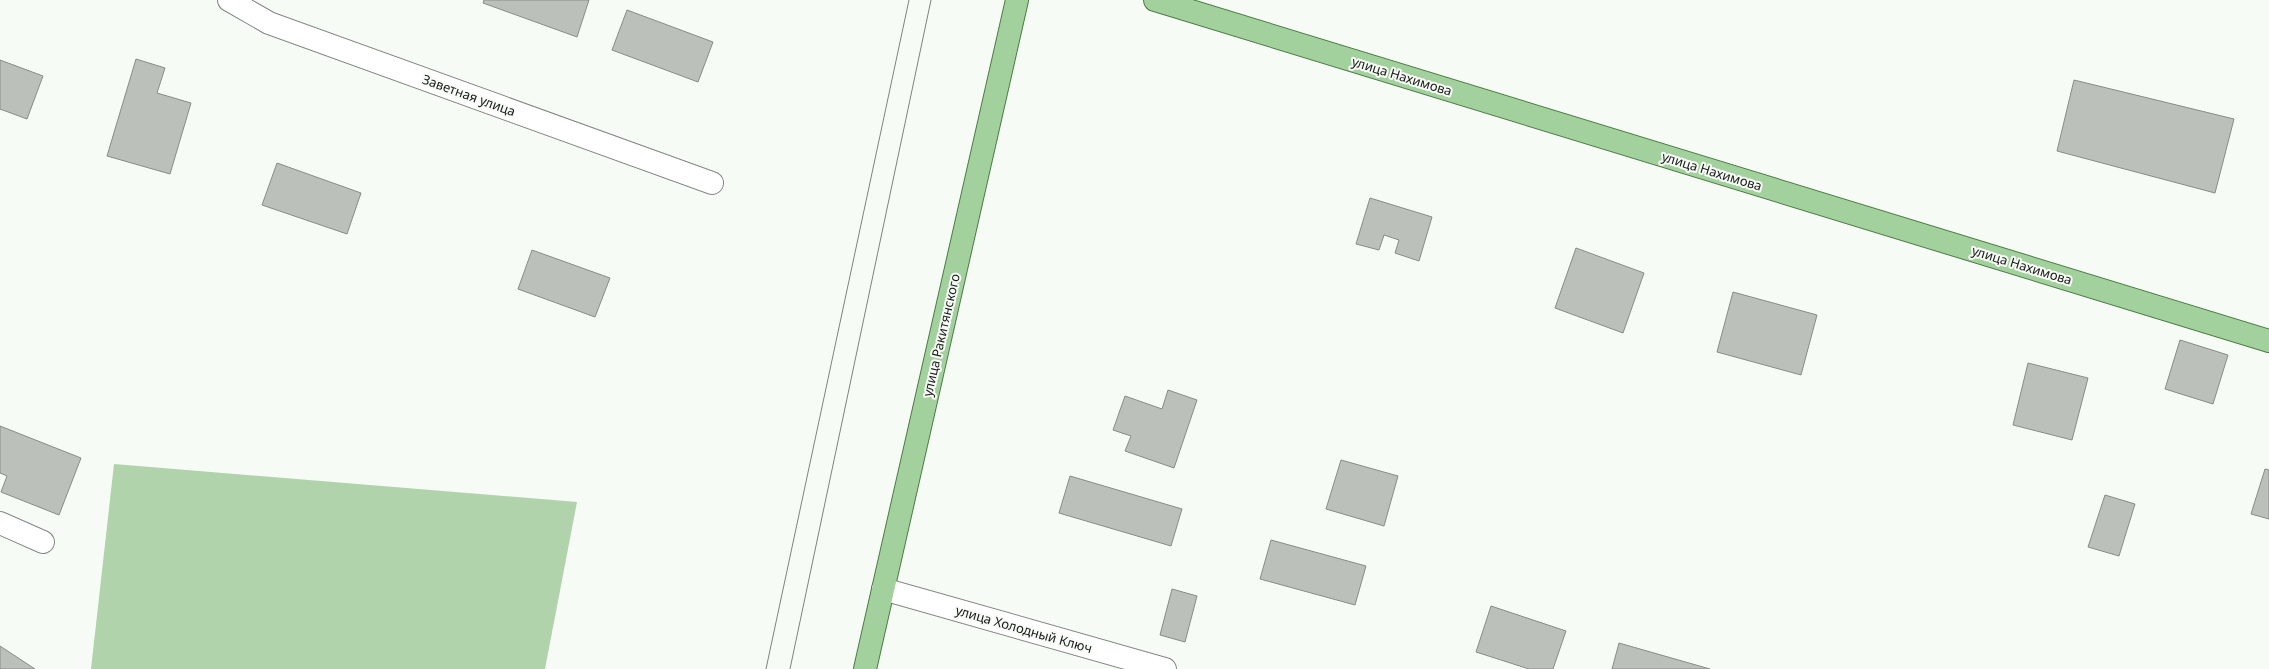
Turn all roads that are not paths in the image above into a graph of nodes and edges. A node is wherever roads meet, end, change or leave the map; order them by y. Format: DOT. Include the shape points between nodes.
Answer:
graph roads {
  1 [pos="229,0"];
  2 [pos="1017,0"];
  3 [pos="1155,0"];
  4 [pos="712,183"];
  5 [pos="2269,341"];
  6 [pos="0,522"];
  7 [pos="43,542"];
  8 [pos="883,589"];
  9 [pos="864,669"];
  10 [pos="1165,669"];
  1 -- 4 [label="street, Заветная улица" via="269,23"];
  2 -- 8 [label="main road, улица Ракитянского"];
  3 -- 5 [label="main road, улица Нахимова"];
  6 -- 7 [label="street"];
  8 -- 9 [label="main road, улица Ракитянского"];
  8 -- 10 [label="street, улица Холодный Ключ"];
}
